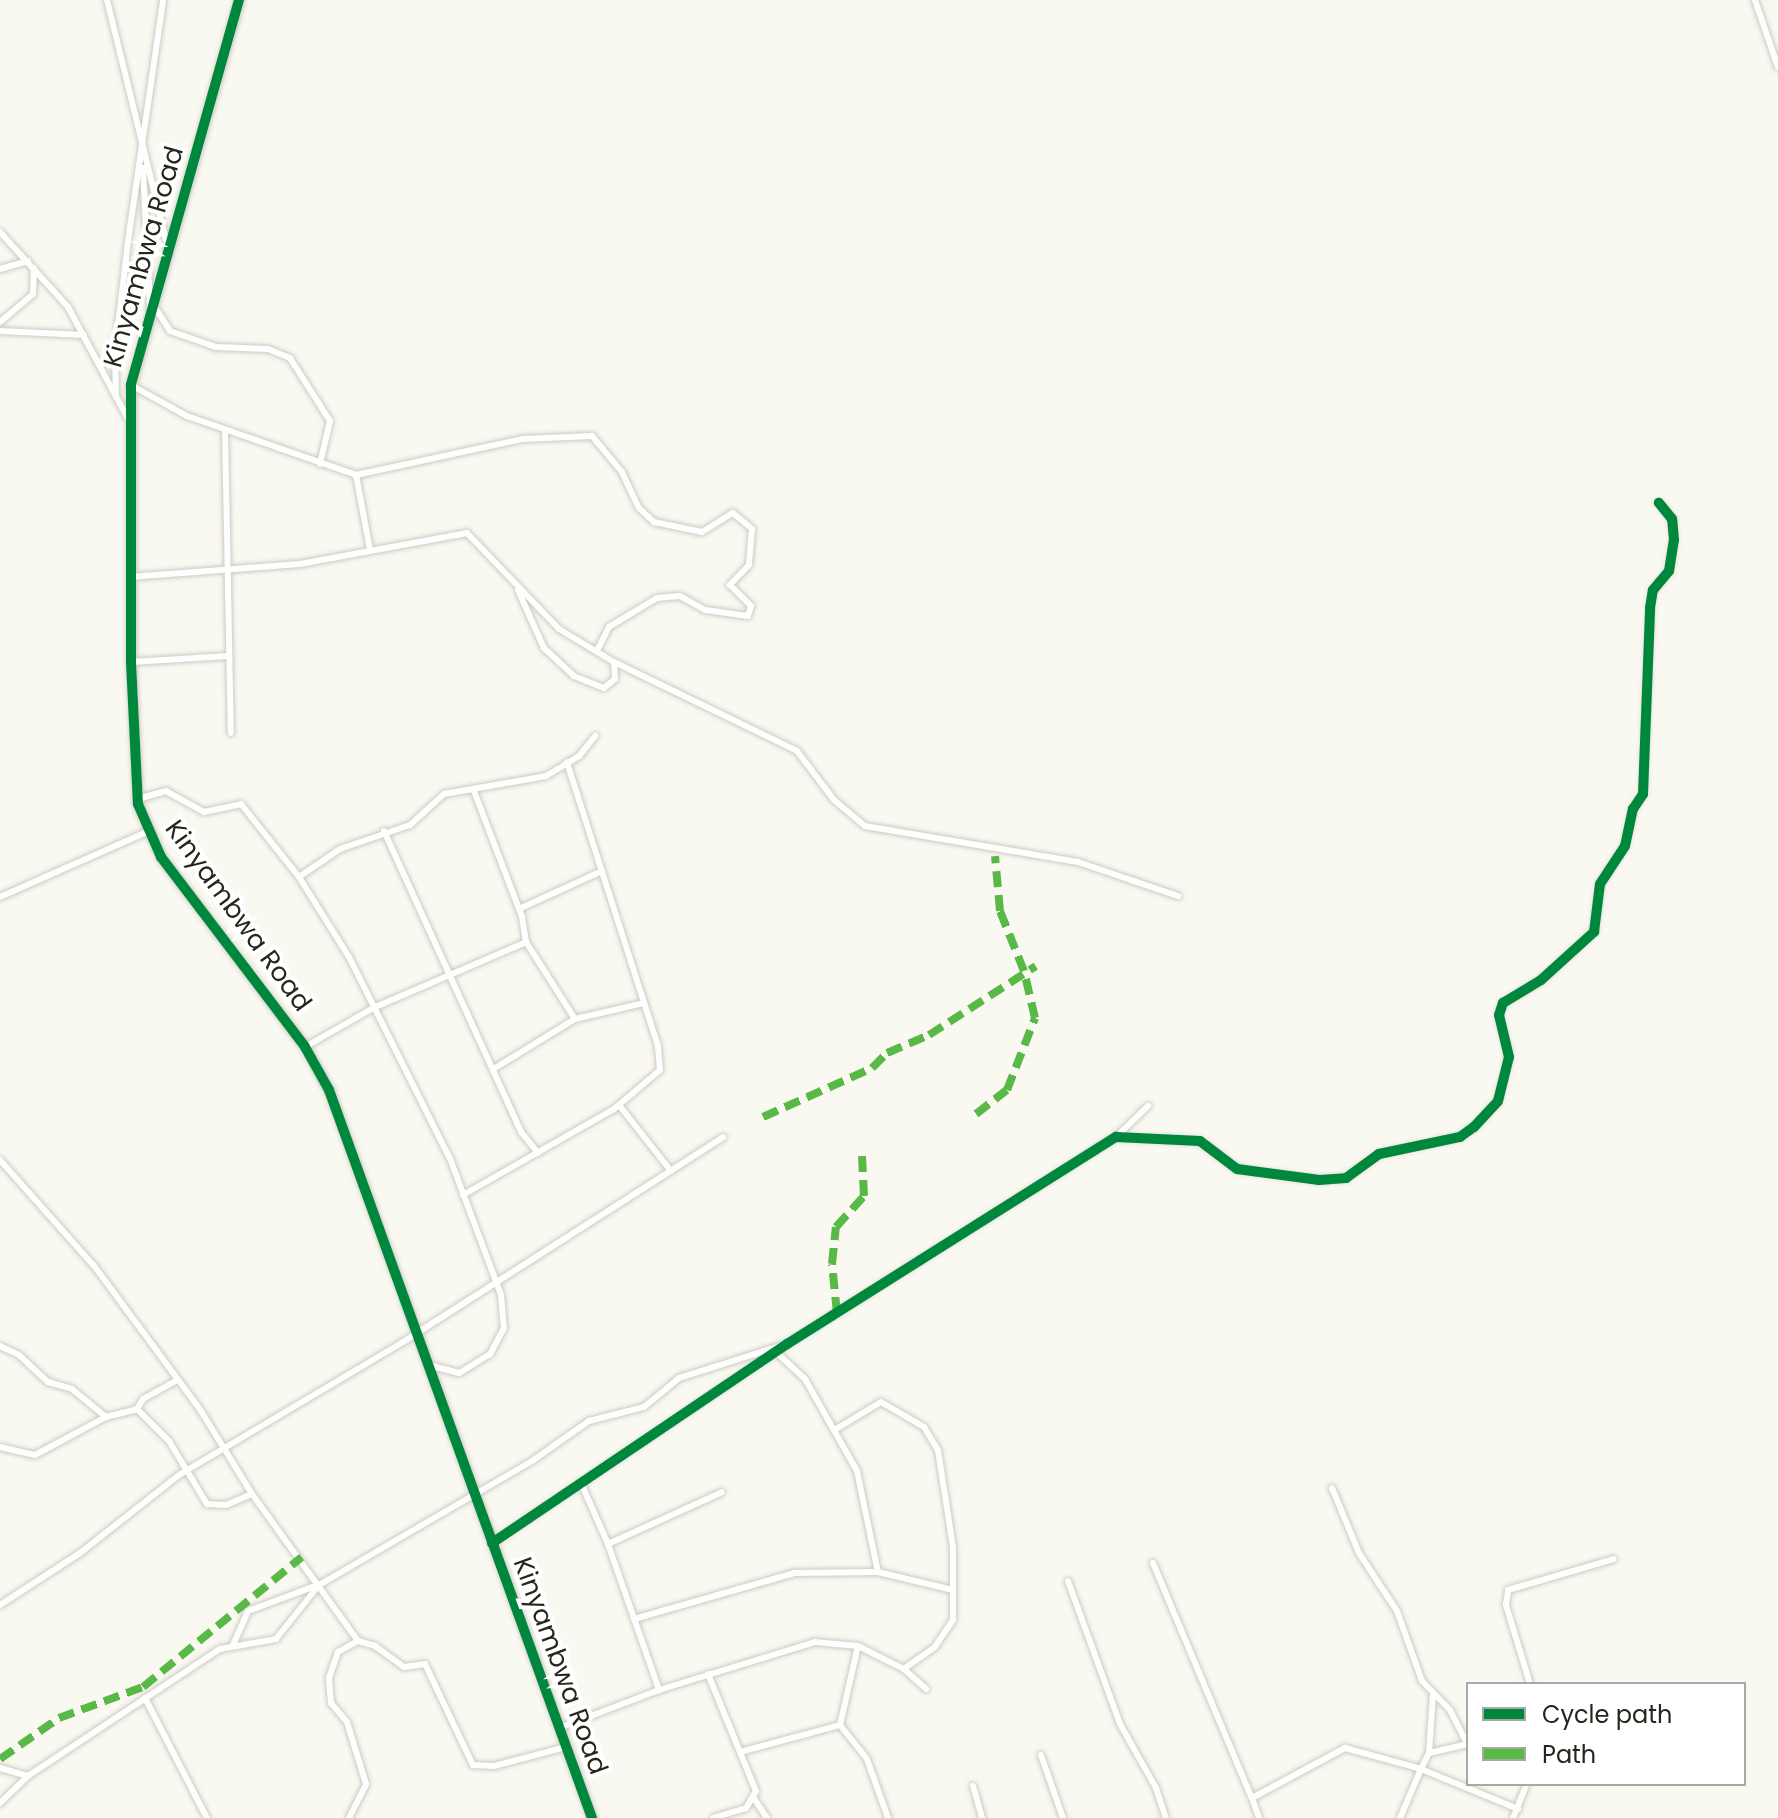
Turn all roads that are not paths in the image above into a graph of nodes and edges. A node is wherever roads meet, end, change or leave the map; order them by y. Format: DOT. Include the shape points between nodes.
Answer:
graph roads {
  1 [pos="107,0"];
  2 [pos="163,0"];
  3 [pos="239,0"];
  4 [pos="1755,0"];
  5 [pos="1778,67"];
  6 [pos="143,153"];
  7 [pos="0,232"];
  8 [pos="169,255"];
  9 [pos="28,261"];
  10 [pos="34,268"];
  11 [pos="0,269"];
  12 [pos="153,311"];
  13 [pos="0,322"];
  14 [pos="0,331"];
  15 [pos="84,335"];
  16 [pos="131,385"];
  17 [pos="116,397"];
  18 [pos="129,421"];
  19 [pos="225,430"];
  20 [pos="320,464"];
  21 [pos="356,475"];
  22 [pos="1659,503"];
  23 [pos="370,550"];
  24 [pos="226,572"];
  25 [pos="130,577"];
  26 [pos="517,587"];
  27 [pos="597,651"];
  28 [pos="229,656"];
  29 [pos="131,662"];
  30 [pos="614,662"];
  31 [pos="231,733"];
  32 [pos="595,736"];
  33 [pos="567,762"];
  34 [pos="474,791"];
  35 [pos="138,799"];
  36 [pos="384,831"];
  37 [pos="147,832"];
  38 [pos="602,871"];
  39 [pos="299,877"];
  40 [pos="1178,896"];
  41 [pos="0,897"];
  42 [pos="521,908"];
  43 [pos="526,942"];
  44 [pos="451,971"];
  45 [pos="640,1004"];
  46 [pos="373,1008"];
  47 [pos="575,1019"];
  48 [pos="305,1047"];
  49 [pos="495,1068"];
  50 [pos="619,1105"];
  51 [pos="1148,1106"];
  52 [pos="723,1137"];
  53 [pos="1116,1137"];
  54 [pos="538,1153"];
  55 [pos="0,1160"];
  56 [pos="671,1171"];
  57 [pos="463,1195"];
  58 [pos="498,1280"];
  59 [pos="418,1330"];
  60 [pos="787,1344"];
  61 [pos="0,1346"];
  62 [pos="776,1352"];
  63 [pos="430,1365"];
  64 [pos="175,1381"];
  65 [pos="137,1409"];
  66 [pos="106,1417"];
  67 [pos="836,1429"];
  68 [pos="0,1447"];
  69 [pos="225,1447"];
  70 [pos="186,1471"];
  71 [pos="581,1483"];
  72 [pos="1332,1488"];
  73 [pos="722,1492"];
  74 [pos="252,1494"];
  75 [pos="476,1494"];
  76 [pos="492,1543"];
  77 [pos="608,1544"];
  78 [pos="1614,1559"];
  79 [pos="1153,1563"];
  80 [pos="878,1572"];
  81 [pos="1068,1581"];
  82 [pos="319,1585"];
  83 [pos="953,1590"];
  84 [pos="0,1605"];
  85 [pos="634,1619"];
  86 [pos="358,1641"];
  87 [pos="233,1645"];
  88 [pos="858,1646"];
  89 [pos="904,1669"];
  90 [pos="708,1674"];
  91 [pos="1529,1682"];
  92 [pos="926,1689"];
  93 [pos="659,1690"];
  94 [pos="1433,1694"];
  95 [pos="145,1698"];
  96 [pos="840,1725"];
  97 [pos="559,1728"];
  98 [pos="1466,1740"];
  99 [pos="1466,1744"];
  100 [pos="566,1747"];
  101 [pos="740,1752"];
  102 [pos="1429,1753"];
  103 [pos="1041,1755"];
  104 [pos="0,1768"];
  105 [pos="1421,1769"];
  106 [pos="28,1776"];
  107 [pos="973,1786"];
  108 [pos="1526,1786"];
  109 [pos="753,1797"];
  110 [pos="1252,1798"];
  111 [pos="0,1803"];
  112 [pos="1518,1809"];
  113 [pos="207,1818"];
  114 [pos="349,1818"];
  115 [pos="592,1818"];
  116 [pos="714,1818"];
  117 [pos="767,1818"];
  118 [pos="888,1818"];
  119 [pos="982,1818"];
  120 [pos="1063,1818"];
  121 [pos="1166,1818"];
  122 [pos="1259,1818"];
  123 [pos="1400,1818"];
  124 [pos="1513,1818"];
  1 -- 6 [label="street"];
  2 -- 6 [label="street"];
  3 -- 8 [label="street, Kinyambwa Road"];
  4 -- 5 [label="street"];
  6 -- 8 [label="street"];
  6 -- 12 [label="street"];
  6 -- 17 [label="street" via="115,352"];
  7 -- 9 [label="street"];
  8 -- 12 [label="street, Kinyambwa Road"];
  9 -- 10 [label="street"];
  9 -- 11 [label="street"];
  10 -- 13 [label="street" via="33,294"];
  10 -- 15 [label="street"];
  12 -- 16 [label="street, Kinyambwa Road"];
  12 -- 20 [label="street" via="170,331 216,347 268,349 290,358 330,421"];
  14 -- 15 [label="street"];
  15 -- 17 [label="street"];
  16 -- 18 [label="street, Kinyambwa Road"];
  16 -- 19 [label="street"];
  17 -- 18 [label="street"];
  18 -- 25 [label="street, Kinyambwa Road"];
  19 -- 20 [label="street"];
  19 -- 24 [label="street"];
  20 -- 21 [label="street"];
  21 -- 23 [label="street"];
  21 -- 27 [label="street" via="577,432 600,442 635,502 654,522 702,532 733,513 755,533 749,565 730,585 751,606 748,616 705,610 680,596 657,598 609,627"];
  22 -- 53 [label="street" via="1672,519 1674,540 1669,571 1653,590 1650,608 1643,794 1633,809 1625,846 1600,884 1594,932 1541,980 1515,991 1503,1003 1499,1015 1509,1057 1498,1101 1460,1137 1379,1154 1346,1178 1319,1180 1237,1169 1200,1141"];
  23 -- 24 [label="street"];
  23 -- 26 [label="street" via="467,533"];
  24 -- 25 [label="street"];
  24 -- 28 [label="street"];
  25 -- 29 [label="street, Kinyambwa Road"];
  26 -- 27 [label="street" via="559,629"];
  26 -- 30 [label="street" via="544,648 574,676 604,688 615,679"];
  27 -- 30 [label="street"];
  28 -- 29 [label="street"];
  28 -- 31 [label="street"];
  29 -- 35 [label="street, Kinyambwa Road"];
  30 -- 40 [label="street" via="797,751 834,800 865,826 1078,862"];
  32 -- 33 [label="street"];
  33 -- 34 [label="street" via="546,776"];
  33 -- 38 [label="street"];
  34 -- 36 [label="street" via="444,794 410,825"];
  34 -- 43 [label="street" via="522,917"];
  35 -- 37 [label="street, Kinyambwa Road"];
  35 -- 39 [label="street" via="166,791 204,812 241,804"];
  36 -- 39 [label="street" via="340,849"];
  36 -- 44 [label="street"];
  37 -- 41 [label="street"];
  37 -- 48 [label="street, Kinyambwa Road"];
  38 -- 42 [label="street"];
  38 -- 45 [label="street"];
  39 -- 46 [label="street" via="349,957"];
  43 -- 44 [label="street"];
  43 -- 47 [label="street"];
  44 -- 46 [label="street"];
  44 -- 49 [label="street"];
  45 -- 47 [label="street"];
  45 -- 50 [label="street" via="658,1046 660,1070"];
  46 -- 48 [label="street"];
  46 -- 57 [label="street"];
  47 -- 49 [label="street"];
  48 -- 59 [label="street, Kinyambwa Road" via="329,1090"];
  49 -- 54 [label="street" via="521,1132"];
  50 -- 54 [label="street"];
  50 -- 56 [label="street"];
  51 -- 53 [label="street"];
  52 -- 56 [label="street"];
  53 -- 60 [label="street"];
  54 -- 57 [label="street"];
  55 -- 64 [label="street" via="95,1267"];
  56 -- 58 [label="street"];
  57 -- 58 [label="street"];
  58 -- 59 [label="street"];
  58 -- 63 [label="street" via="505,1313 500,1343 459,1373"];
  59 -- 63 [label="street, Kinyambwa Road"];
  59 -- 69 [label="street"];
  60 -- 62 [label="street"];
  60 -- 75 [label="street" via="679,1378 644,1407 589,1421"];
  61 -- 66 [label="street" via="19,1355 48,1382 72,1389"];
  62 -- 67 [label="street" via="805,1379"];
  62 -- 71 [label="street"];
  63 -- 75 [label="street, Kinyambwa Road"];
  64 -- 65 [label="street" via="143,1399"];
  64 -- 69 [label="street"];
  65 -- 66 [label="street"];
  65 -- 70 [label="street" via="151,1419"];
  66 -- 68 [label="street" via="35,1455"];
  67 -- 80 [label="street" via="864,1487"];
  67 -- 83 [label="street" via="881,1402 924,1427 938,1450 953,1547"];
  69 -- 70 [label="street"];
  69 -- 74 [label="street"];
  70 -- 74 [label="street" via="207,1504 226,1505"];
  70 -- 84 [label="street" via="80,1553"];
  71 -- 76 [label="street"];
  71 -- 77 [label="street"];
  72 -- 94 [label="street" via="1369,1572 1397,1611 1415,1667"];
  73 -- 77 [label="street"];
  74 -- 82 [label="street"];
  75 -- 76 [label="street, Kinyambwa Road"];
  75 -- 82 [label="street"];
  76 -- 97 [label="street, Kinyambwa Road"];
  77 -- 85 [label="street"];
  78 -- 91 [label="street" via="1508,1590 1506,1605"];
  79 -- 110 [label="street"];
  80 -- 83 [label="street"];
  80 -- 85 [label="street" via="794,1573"];
  81 -- 121 [label="street" via="1120,1724 1156,1788"];
  82 -- 86 [label="street"];
  82 -- 87 [label="street" via="276,1639"];
  82 -- 87 [label="street" via="248,1611"];
  83 -- 89 [label="street" via="953,1620 946,1633"];
  85 -- 93 [label="street"];
  86 -- 100 [label="street" via="375,1646 404,1667 425,1664 473,1765 494,1766"];
  86 -- 114 [label="street" via="338,1652 329,1678 334,1690 331,1703 347,1722 366,1784"];
  87 -- 95 [label="street"];
  88 -- 89 [label="street"];
  88 -- 90 [label="street" via="815,1642"];
  88 -- 96 [label="street"];
  89 -- 92 [label="street"];
  90 -- 93 [label="street"];
  90 -- 101 [label="street"];
  93 -- 97 [label="street"];
  94 -- 98 [label="street" via="1450,1710"];
  94 -- 102 [label="street"];
  95 -- 106 [label="street"];
  95 -- 113 [label="street"];
  96 -- 101 [label="street"];
  96 -- 118 [label="street" via="867,1759"];
  97 -- 100 [label="street, Kinyambwa Road"];
  99 -- 102 [label="street"];
  100 -- 115 [label="street, Kinyambwa Road"];
  101 -- 109 [label="street" via="756,1791"];
  102 -- 105 [label="street"];
  103 -- 120 [label="street"];
  104 -- 106 [label="street"];
  105 -- 110 [label="street" via="1345,1748"];
  105 -- 112 [label="street"];
  105 -- 123 [label="street"];
  106 -- 111 [label="street"];
  107 -- 119 [label="street"];
  108 -- 112 [label="street"];
  109 -- 116 [label="street" via="746,1808"];
  109 -- 117 [label="street"];
  110 -- 122 [label="street"];
  112 -- 124 [label="street"];
}
